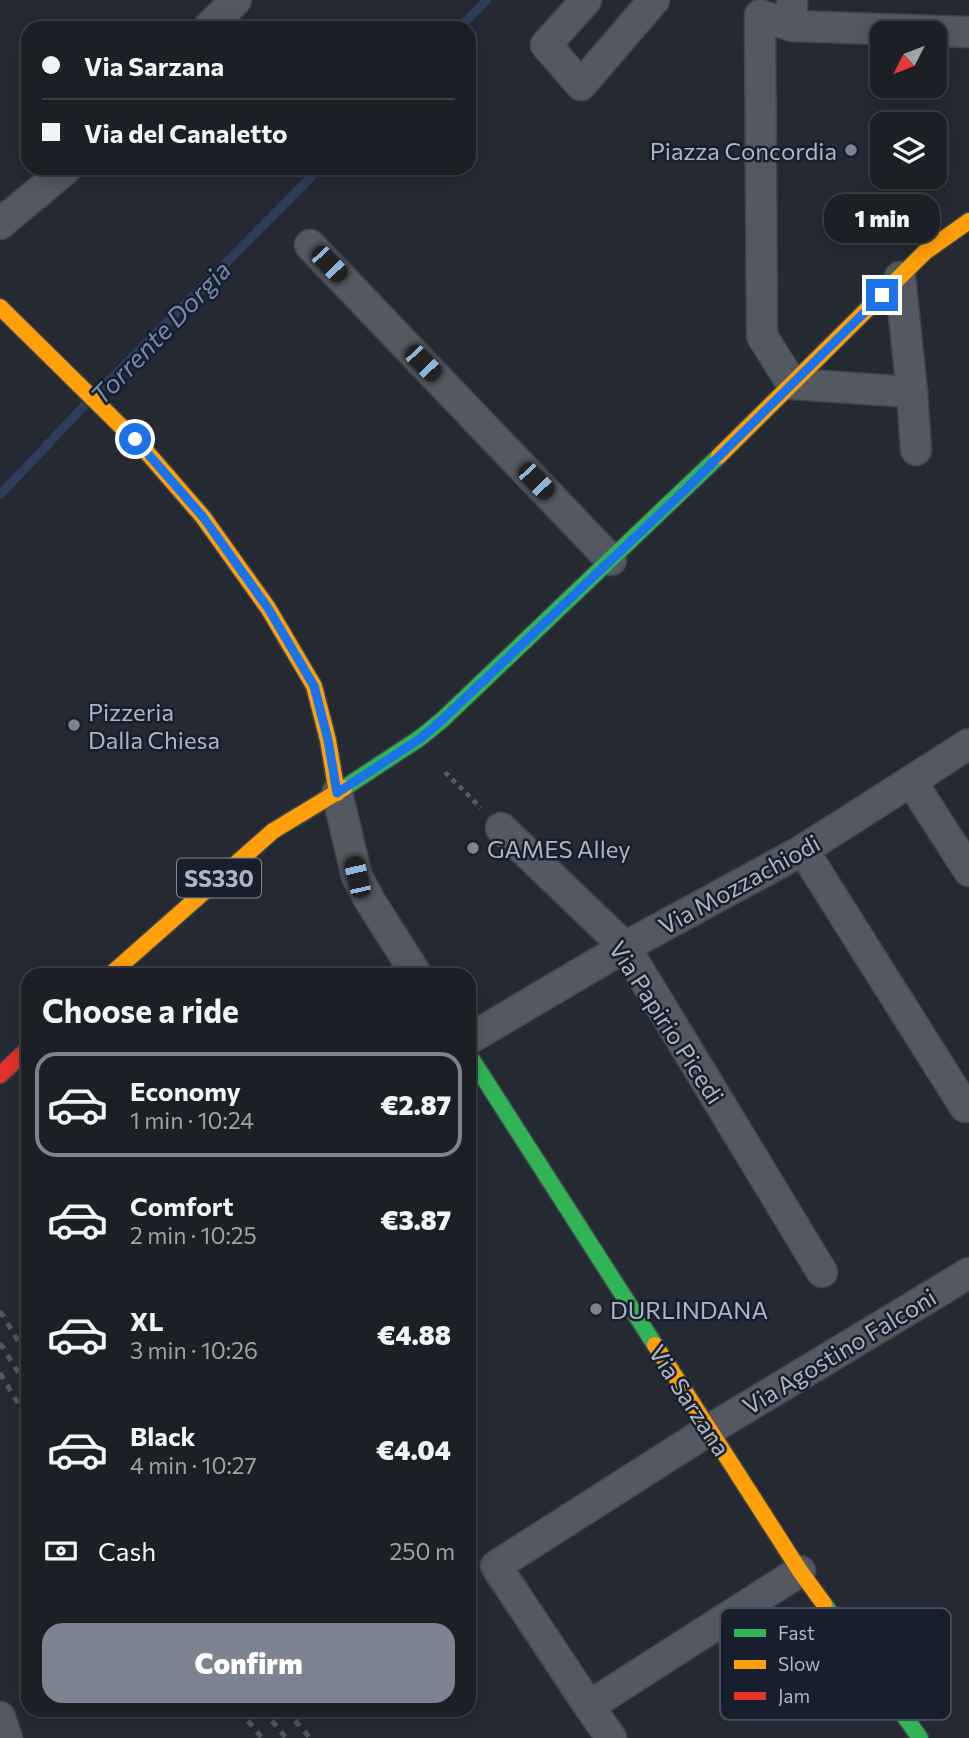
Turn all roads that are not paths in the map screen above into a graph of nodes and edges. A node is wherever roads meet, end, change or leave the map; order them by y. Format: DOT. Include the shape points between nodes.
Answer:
graph roads {
  1 [pos="236,0"];
  2 [pos="586,0"];
  3 [pos="654,0"];
  4 [pos="792,13"];
  5 [pos="215,21"];
  6 [pos="969,32"];
  7 [pos="59,175"];
  8 [pos="969,207"];
  9 [pos="969,221"];
  10 [pos="0,224"];
  11 [pos="310,245"];
  12 [pos="925,252"];
  13 [pos="900,277"];
  14 [pos="0,307"];
  15 [pos="792,384"];
  16 [pos="912,392"];
  17 [pos="916,450"];
  18 [pos="611,560"];
  19 [pos="969,744"];
  20 [pos="911,781"];
  21 [pos="337,793"];
  22 [pos="501,828"];
  23 [pos="803,850"];
  24 [pos="969,871"];
  25 [pos="625,947"];
  26 [pos="118,968"];
  27 [pos="413,968"];
  28 [pos="476,1035"];
  29 [pos="21,1056"];
  30 [pos="476,1066"];
  31 [pos="0,1075"];
  32 [pos="965,1107"];
  33 [pos="822,1272"];
  34 [pos="969,1273"];
  35 [pos="709,1430"];
  36 [pos="800,1571"];
  37 [pos="742,1608"];
  38 [pos="827,1608"];
  39 [pos="720,1622"];
  40 [pos="589,1706"];
  41 [pos="0,1717"];
  42 [pos="907,1720"];
  43 [pos="7,1738"];
  44 [pos="611,1738"];
  45 [pos="920,1738"];
  1 -- 5 [label="street"];
  2 -- 3 [label="street" via="546,45 581,85"];
  4 -- 6 [label="street"];
  4 -- 15 [label="street" via="760,15 762,336"];
  7 -- 10 [label="street"];
  8 -- 12 [label="street"];
  9 -- 12 [label="main road"];
  11 -- 18 [label="street"];
  12 -- 13 [label="main road"];
  13 -- 15 [label="main road"];
  13 -- 16 [label="street"];
  14 -- 21 [label="main road" via="125,429 203,517 268,608 314,686"];
  15 -- 16 [label="street"];
  15 -- 18 [label="main road"];
  16 -- 17 [label="street"];
  18 -- 21 [label="main road" via="421,738"];
  19 -- 20 [label="street, Via Mozzachiodi"];
  20 -- 23 [label="street, Via Mozzachiodi"];
  20 -- 24 [label="street"];
  21 -- 26 [label="main road, SS330" via="273,831"];
  21 -- 27 [label="street" via="357,877"];
  22 -- 25 [label="street, Via Papirio Picedi"];
  23 -- 25 [label="street, Via Mozzachiodi"];
  23 -- 32 [label="street"];
  25 -- 28 [label="street, Via Mozzachiodi"];
  25 -- 33 [label="street, Via Papirio Picedi"];
  29 -- 31 [label="main road"];
  30 -- 35 [label="main road, Via Sarzana"];
  34 -- 35 [label="street, Via Agostino Falconi"];
  35 -- 36 [label="main road, Via Sarzana"];
  35 -- 40 [label="street, Via Agostino Falconi" via="496,1566"];
  36 -- 37 [label="street"];
  36 -- 38 [label="main road, Via Sarzana"];
  39 -- 40 [label="street"];
  40 -- 44 [label="street"];
  41 -- 43 [label="street"];
  42 -- 45 [label="main road, Via Sarzana"];
}
